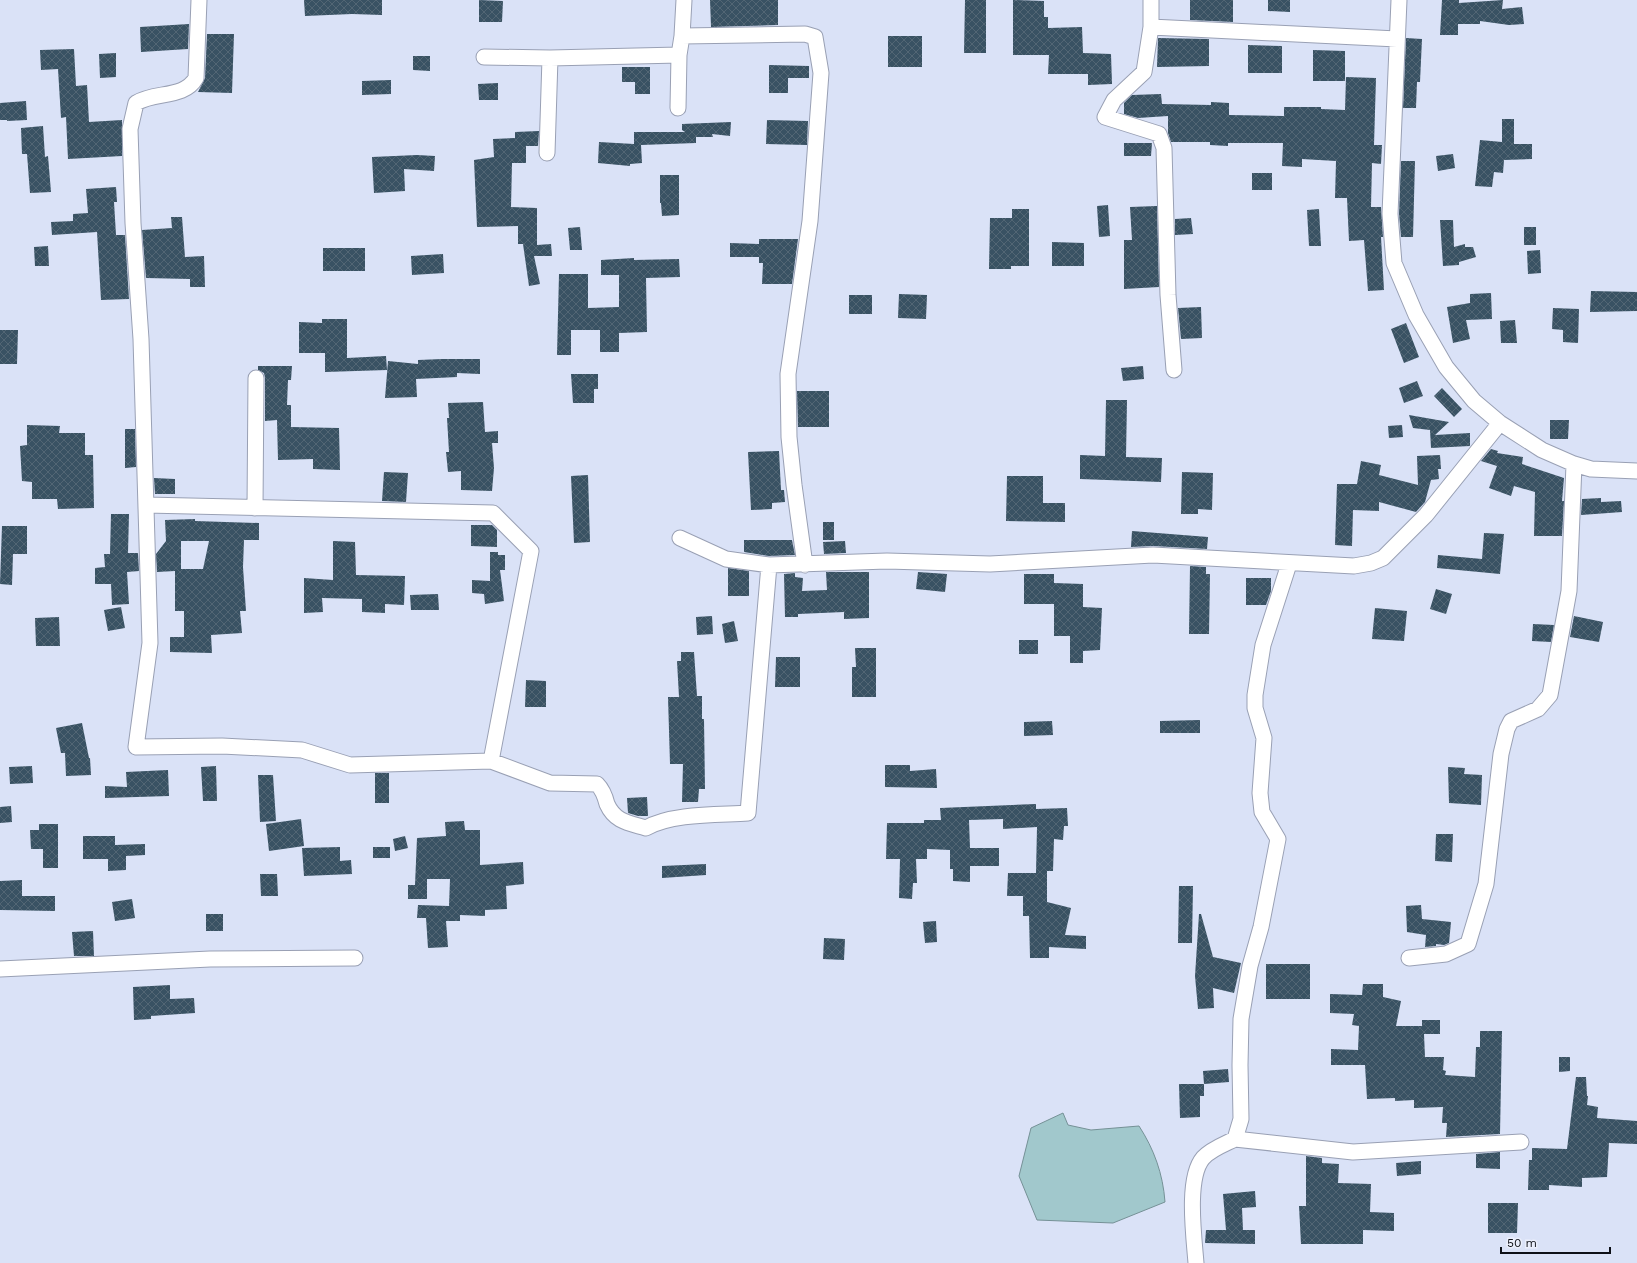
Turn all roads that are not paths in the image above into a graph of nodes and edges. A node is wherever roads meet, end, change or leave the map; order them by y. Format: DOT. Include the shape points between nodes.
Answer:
graph roads {
  1 [pos="199,0"];
  2 [pos="684,0"];
  3 [pos="1151,0"];
  4 [pos="1399,0"];
  5 [pos="1151,27"];
  6 [pos="682,36"];
  7 [pos="1397,39"];
  8 [pos="679,55"];
  9 [pos="484,57"];
  10 [pos="550,58"];
  11 [pos="678,108"];
  12 [pos="546,153"];
  13 [pos="1174,370"];
  14 [pos="256,378"];
  15 [pos="1500,423"];
  16 [pos="1574,464"];
  17 [pos="1637,471"];
  18 [pos="146,505"];
  19 [pos="255,508"];
  20 [pos="680,538"];
  21 [pos="1289,564"];
  22 [pos="769,565"];
  23 [pos="806,565"];
  24 [pos="492,762"];
  25 [pos="355,958"];
  26 [pos="1409,958"];
  27 [pos="0,969"];
  28 [pos="1235,1139"];
  29 [pos="1521,1142"];
  30 [pos="1196,1263"];
  1 -- 18 [label="street" via="196,78 193,84 183,90 143,98 136,103 130,129 141,339"];
  2 -- 6 [label="street"];
  3 -- 5 [label="street"];
  4 -- 7 [label="street"];
  5 -- 7 [label="street"];
  5 -- 13 [label="street" via="1144,72 1114,100 1105,117 1159,134 1164,148 1168,295"];
  6 -- 8 [label="street"];
  6 -- 23 [label="street" via="805,34 815,37 821,73 812,198 788,374 790,444"];
  7 -- 15 [label="street" via="1390,214 1394,263 1416,315 1446,367 1474,401"];
  8 -- 10 [label="street"];
  8 -- 11 [label="street"];
  9 -- 10 [label="street"];
  10 -- 12 [label="street"];
  14 -- 19 [label="street"];
  15 -- 16 [label="street" via="1542,450"];
  15 -- 21 [label="street" via="1426,516 1383,558 1354,566"];
  16 -- 17 [label="street" via="1591,469"];
  16 -- 26 [label="street" via="1569,591 1550,695 1538,709 1511,721 1507,729 1501,754 1486,884 1474,928 1468,944 1446,954"];
  18 -- 19 [label="street"];
  18 -- 24 [label="street" via="150,643 136,747 222,746 302,750 350,765"];
  19 -- 24 [label="street" via="493,513 530,551"];
  20 -- 22 [label="street" via="726,559"];
  21 -- 23 [label="street" via="1153,555 990,564 887,561"];
  21 -- 28 [label="street" via="1263,645 1255,694 1264,738 1260,793 1262,812 1278,839 1241,1019 1241,1119"];
  22 -- 23 [label="street"];
  22 -- 24 [label="street" via="748,813 683,818 654,823 646,828 618,819 609,808 597,784 550,783"];
  25 -- 27 [label="street" via="210,959"];
  28 -- 29 [label="street" via="1353,1152"];
  28 -- 30 [label="street" via="1204,1158 1196,1172 1192,1200"];
}
